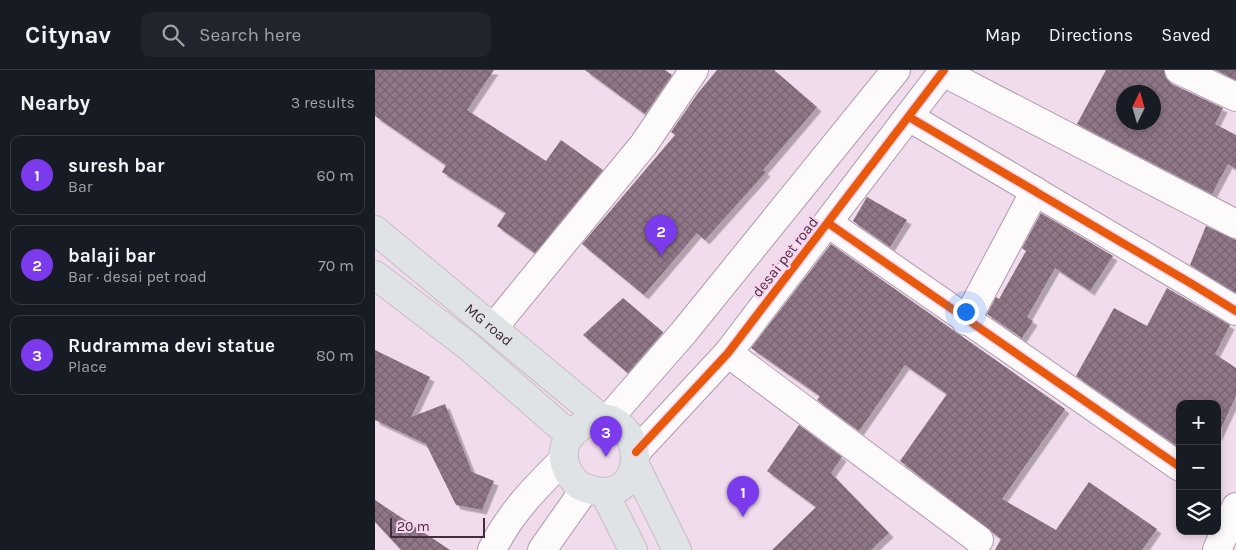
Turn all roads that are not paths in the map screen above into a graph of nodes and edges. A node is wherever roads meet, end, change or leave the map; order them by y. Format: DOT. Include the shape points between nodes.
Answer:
graph roads {
  1 [pos="694,70"];
  2 [pos="896,70"];
  3 [pos="1179,70"];
  4 [pos="943,71"];
  5 [pos="1236,97"];
  6 [pos="909,117"];
  7 [pos="1000,171"];
  8 [pos="829,223"];
  9 [pos="1236,224"];
  10 [pos="375,230"];
  11 [pos="375,275"];
  12 [pos="1236,310"];
  13 [pos="966,321"];
  14 [pos="494,327"];
  15 [pos="728,353"];
  16 [pos="605,418"];
  17 [pos="567,447"];
  18 [pos="636,458"];
  19 [pos="1176,465"];
  20 [pos="594,491"];
  21 [pos="1221,496"];
  22 [pos="1236,507"];
  23 [pos="979,540"];
  24 [pos="492,550"];
  25 [pos="542,550"];
  26 [pos="633,550"];
  27 [pos="677,550"];
  28 [pos="1217,550"];
  1 -- 14 [label="street" via="644,144"];
  2 -- 16 [label="street" via="684,332"];
  3 -- 5 [label="street"];
  4 -- 6 [label="street, desai pet road"];
  4 -- 9 [label="street"];
  6 -- 7 [label="street"];
  6 -- 8 [label="street, desai pet road"];
  7 -- 12 [label="street"];
  7 -- 13 [label="street"];
  8 -- 13 [label="street"];
  8 -- 15 [label="street, desai pet road"];
  10 -- 14 [label="main road, MG road"];
  11 -- 17 [label="main road, MG road" via="468,346"];
  13 -- 19 [label="street"];
  14 -- 16 [label="main road, MG road"];
  15 -- 18 [label="street, desai pet road"];
  15 -- 23 [label="street"];
  16 -- 17 [label="main road" via="579,426"];
  16 -- 18 [label="main road" via="625,430 633,440"];
  17 -- 20 [label="main road" via="567,471 574,482"];
  17 -- 24 [label="street" via="528,494"];
  18 -- 20 [label="main road" via="630,476 621,485"];
  18 -- 27 [label="main road"];
  20 -- 25 [label="street"];
  20 -- 26 [label="main road"];
  21 -- 22 [label="street"];
  22 -- 28 [label="street"];
}
